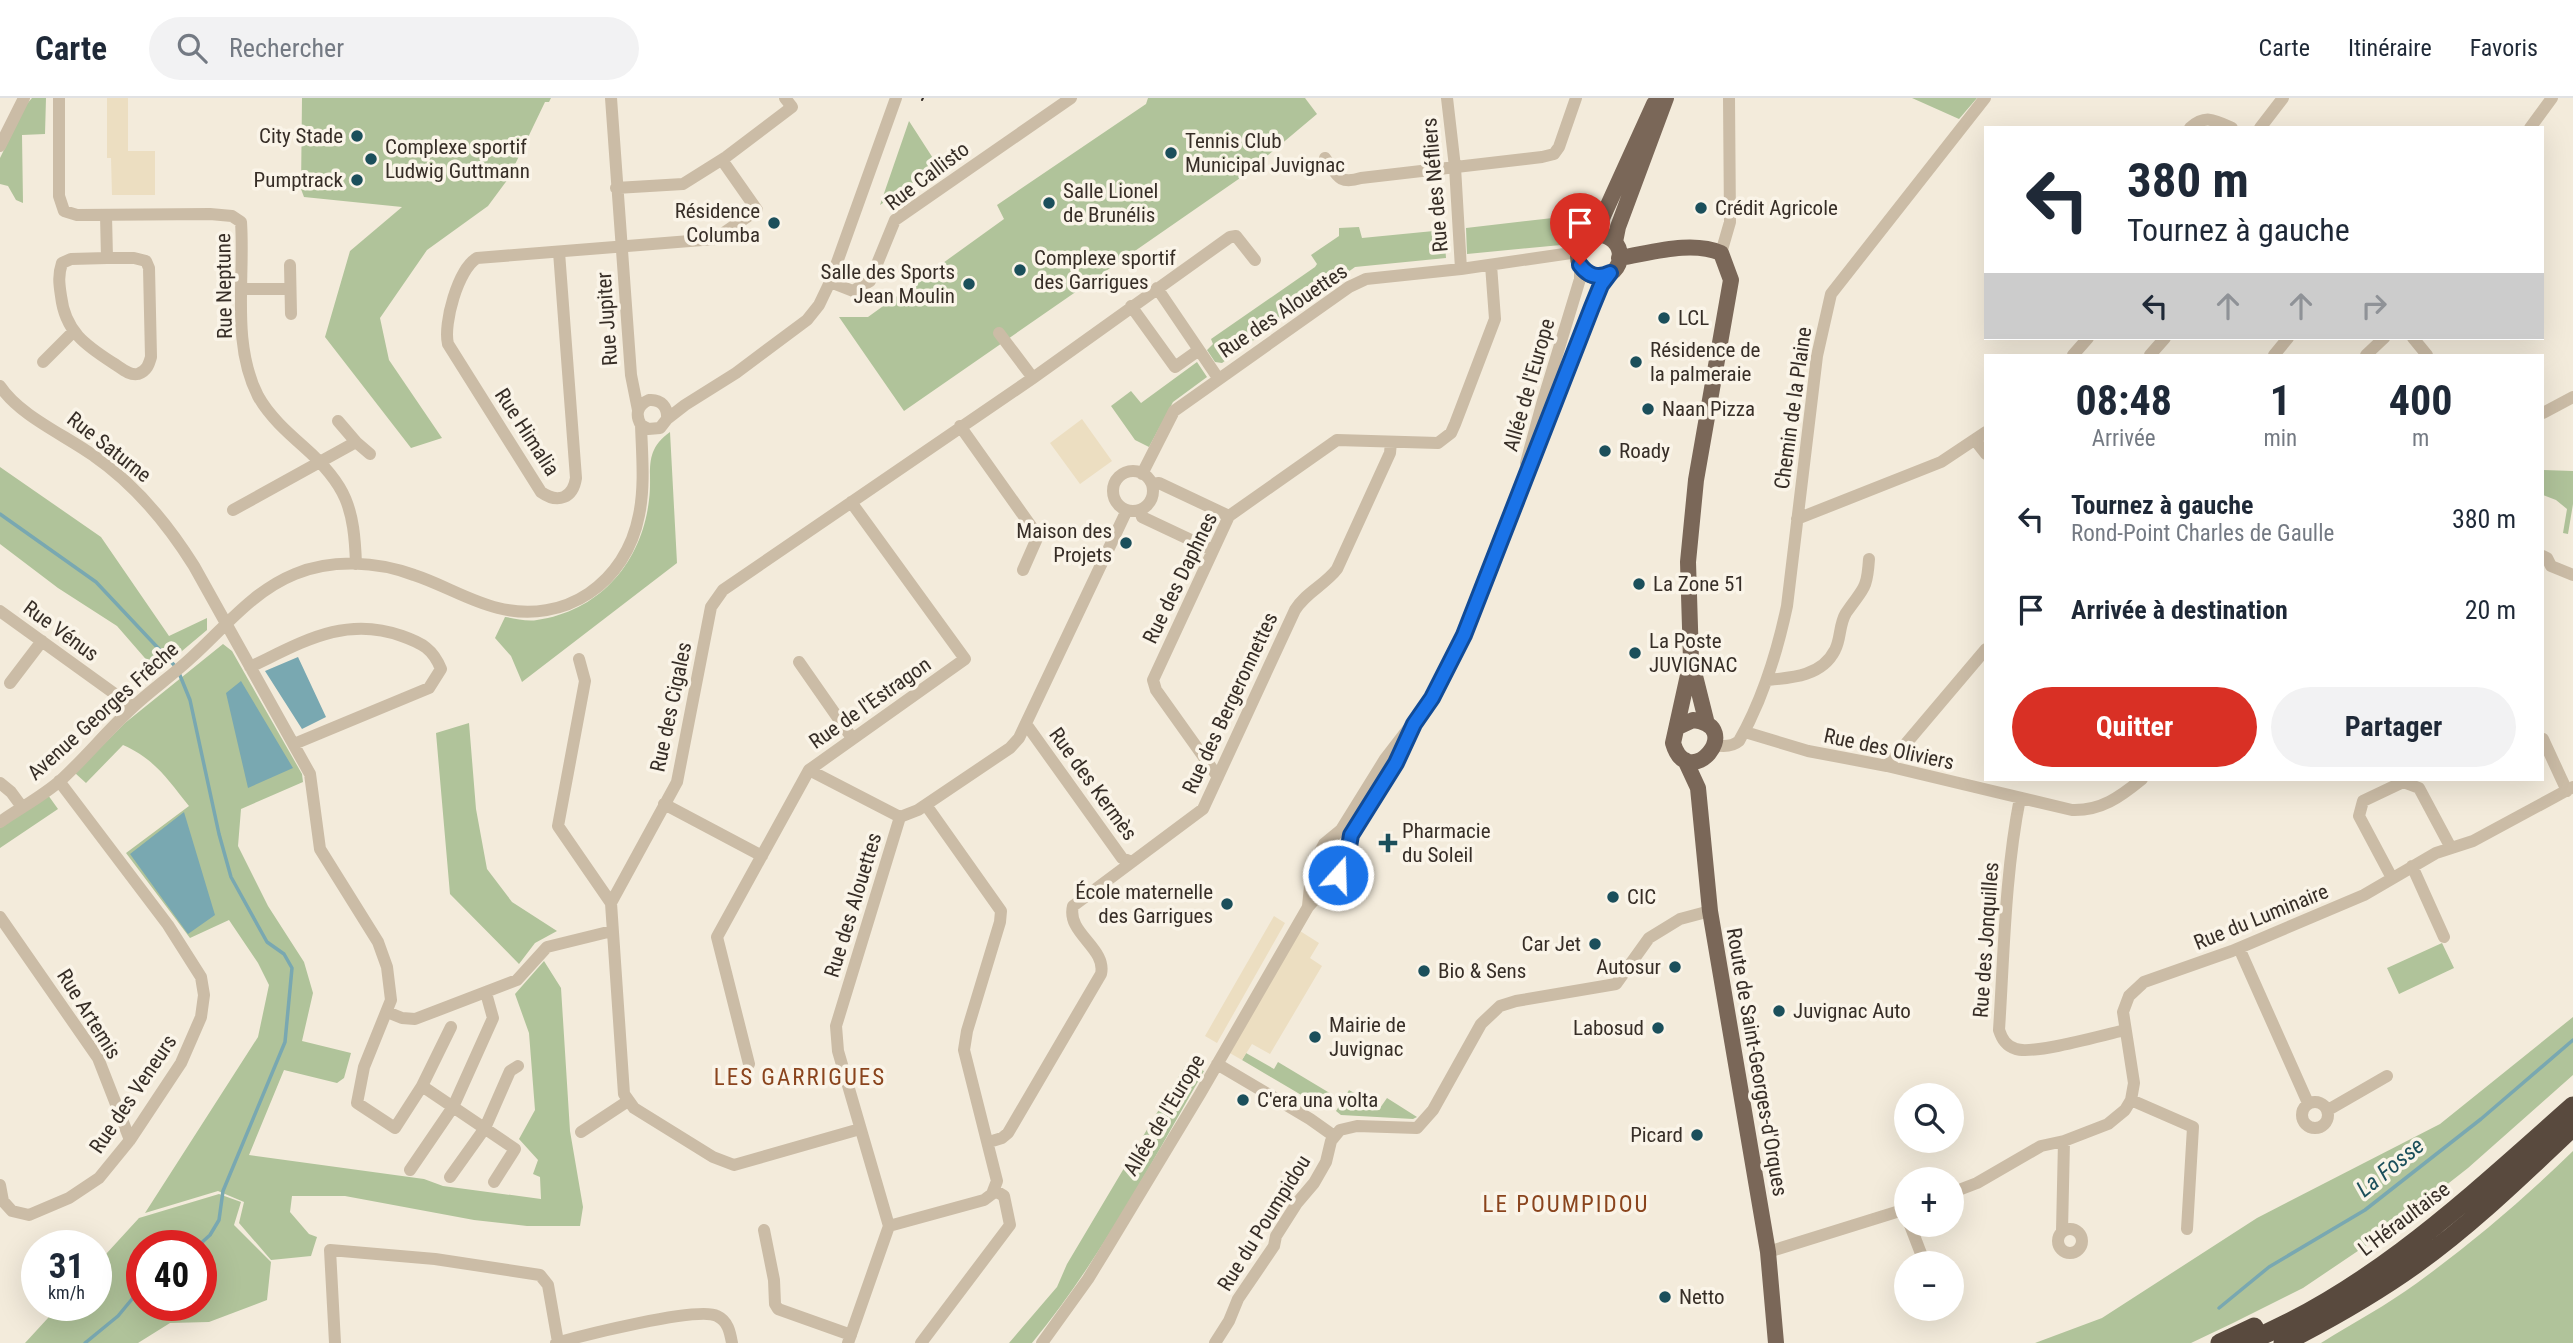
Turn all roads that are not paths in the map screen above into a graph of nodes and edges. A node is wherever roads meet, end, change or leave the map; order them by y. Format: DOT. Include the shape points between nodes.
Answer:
graph roads {
  1 [pos="24,98"];
  2 [pos="59,98"];
  3 [pos="611,98"];
  4 [pos="785,98"];
  5 [pos="896,98"];
  6 [pos="1071,98"];
  7 [pos="1447,98"];
  8 [pos="1576,98"];
  9 [pos="1656,98"];
  10 [pos="1666,98"];
  11 [pos="1729,98"];
  12 [pos="1985,98"];
  13 [pos="2283,98"];
  14 [pos="2552,98"];
  15 [pos="2192,126"];
  16 [pos="2227,126"];
  17 [pos="2262,126"];
  18 [pos="2531,126"];
  19 [pos="0,146"];
  20 [pos="1325,158"];
  21 [pos="722,160"];
  22 [pos="1455,167"];
  23 [pos="617,188"];
  24 [pos="106,215"];
  25 [pos="1594,236"];
  26 [pos="621,248"];
  27 [pos="1617,250"];
  28 [pos="559,252"];
  29 [pos="1721,253"];
  30 [pos="107,258"];
  31 [pos="1579,258"];
  32 [pos="1255,260"];
  33 [pos="290,265"];
  34 [pos="1491,265"];
  35 [pos="1461,269"];
  36 [pos="1610,273"];
  37 [pos="830,282"];
  38 [pos="1157,288"];
  39 [pos="243,289"];
  40 [pos="290,289"];
  41 [pos="1131,306"];
  42 [pos="291,314"];
  43 [pos="74,331"];
  44 [pos="999,333"];
  45 [pos="2086,340"];
  46 [pos="2163,340"];
  47 [pos="2286,340"];
  48 [pos="2382,340"];
  49 [pos="2415,340"];
  50 [pos="1199,350"];
  51 [pos="2074,354"];
  52 [pos="2151,354"];
  53 [pos="2275,354"];
  54 [pos="2367,354"];
  55 [pos="2426,354"];
  56 [pos="43,362"];
  57 [pos="1032,378"];
  58 [pos="1219,379"];
  59 [pos="0,386"];
  60 [pos="634,387"];
  61 [pos="2573,397"];
  62 [pos="659,402"];
  63 [pos="685,405"];
  64 [pos="638,410"];
  65 [pos="2544,412"];
  66 [pos="667,419"];
  67 [pos="338,421"];
  68 [pos="641,425"];
  69 [pos="960,426"];
  70 [pos="656,430"];
  71 [pos="1981,436"];
  72 [pos="356,442"];
  73 [pos="1391,442"];
  74 [pos="370,454"];
  75 [pos="642,458"];
  76 [pos="320,462"];
  77 [pos="1142,474"];
  78 [pos="1524,476"];
  79 [pos="1152,484"];
  80 [pos="852,502"];
  81 [pos="233,510"];
  82 [pos="1133,510"];
  83 [pos="1229,516"];
  84 [pos="1797,519"];
  85 [pos="1212,550"];
  86 [pos="2544,556"];
  87 [pos="1869,559"];
  88 [pos="356,564"];
  89 [pos="1023,570"];
  90 [pos="2573,575"];
  91 [pos="0,611"];
  92 [pos="226,622"];
  93 [pos="42,641"];
  94 [pos="1984,651"];
  95 [pos="579,659"];
  96 [pos="1691,660"];
  97 [pos="799,662"];
  98 [pos="250,667"];
  99 [pos="1767,680"];
  100 [pos="10,683"];
  101 [pos="133,707"];
  102 [pos="1026,724"];
  103 [pos="1414,724"];
  104 [pos="1707,724"];
  105 [pos="1678,727"];
  106 [pos="1745,732"];
  107 [pos="852,738"];
  108 [pos="2544,741"];
  109 [pos="294,744"];
  110 [pos="1711,751"];
  111 [pos="1685,760"];
  112 [pos="1887,766"];
  113 [pos="809,770"];
  114 [pos="1218,777"];
  115 [pos="60,781"];
  116 [pos="2140,781"];
  117 [pos="0,783"];
  118 [pos="1698,788"];
  119 [pos="2570,789"];
  120 [pos="2020,798"];
  121 [pos="664,804"];
  122 [pos="926,805"];
  123 [pos="22,807"];
  124 [pos="900,817"];
  125 [pos="0,822"];
  126 [pos="1335,836"];
  127 [pos="1349,843"];
  128 [pos="2451,848"];
  129 [pos="762,856"];
  130 [pos="1132,862"];
  131 [pos="2412,866"];
  132 [pos="1311,877"];
  133 [pos="2392,878"];
  134 [pos="1326,885"];
  135 [pos="611,902"];
  136 [pos="1308,907"];
  137 [pos="1710,911"];
  138 [pos="0,917"];
  139 [pos="612,931"];
  140 [pos="2444,937"];
  141 [pos="2239,948"];
  142 [pos="486,993"];
  143 [pos="387,1012"];
  144 [pos="450,1027"];
  145 [pos="2125,1030"];
  146 [pos="749,1064"];
  147 [pos="1217,1064"];
  148 [pos="518,1066"];
  149 [pos="2387,1076"];
  150 [pos="422,1086"];
  151 [pos="2131,1100"];
  152 [pos="628,1101"];
  153 [pos="2308,1103"];
  154 [pos="2573,1106"];
  155 [pos="453,1107"];
  156 [pos="2328,1110"];
  157 [pos="2573,1127"];
  158 [pos="485,1128"];
  159 [pos="860,1129"];
  160 [pos="581,1132"];
  161 [pos="1334,1136"];
  162 [pos="130,1140"];
  163 [pos="2064,1141"];
  164 [pos="989,1142"];
  165 [pos="2516,1168"];
  166 [pos="410,1170"];
  167 [pos="450,1177"];
  168 [pos="494,1182"];
  169 [pos="0,1185"];
  170 [pos="1964,1188"];
  171 [pos="994,1190"];
  172 [pos="2,1205"];
  173 [pos="1894,1214"];
  174 [pos="889,1226"];
  175 [pos="2187,1229"];
  176 [pos="764,1230"];
  177 [pos="2062,1231"];
  178 [pos="1768,1252"];
  179 [pos="849,1339"];
  180 [pos="1042,1341"];
  181 [pos="335,1343"];
  182 [pos="557,1343"];
  183 [pos="732,1343"];
  184 [pos="921,1343"];
  185 [pos="1215,1343"];
  186 [pos="1776,1343"];
  187 [pos="2220,1343"];
  188 [pos="2244,1343"];
  189 [pos="2283,1343"];
  190 [pos="2302,1343"];
  1 -- 19 [label="street"];
  2 -- 24 [label="street, Rue Neptune" via="59,196 64,211"];
  3 -- 23 [label="street, Rue Jupiter"];
  4 -- 21 [label="street" via="792,107"];
  5 -- 37 [label="street"];
  6 -- 37 [label="street, Rue Callisto" via="895,220 870,281 853,290"];
  7 -- 22 [label="street, Rue des Néfliers"];
  8 -- 22 [label="street" via="1554,154"];
  9 -- 25 [label="main road"];
  10 -- 27 [label="main road"];
  11 -- 29 [label="street" via="1730,222"];
  12 -- 84 [label="street, Chemin de la Plaine" via="1831,294 1817,356"];
  13 -- 17 [label="street"];
  14 -- 18 [label="street"];
  15 -- 16 [label="street" via="2206,118"];
  20 -- 22 [label="street" via="1344,181"];
  21 -- 23 [label="street" via="682,184"];
  21 -- 26 [label="street, Rue Jupiter" via="757,209 715,239"];
  22 -- 35 [label="street, Rue des Néfliers"];
  23 -- 26 [label="street, Rue Jupiter"];
  24 -- 30 [label="street"];
  24 -- 39 [label="street, Rue Neptune" via="232,216 242,222"];
  25 -- 27 [label="main road" via="1605,236"];
  25 -- 31 [label="main road" via="1584,241"];
  26 -- 28 [label="street, Rue Himalia"];
  26 -- 60 [label="street, Rue Jupiter"];
  27 -- 29 [label="main road" via="1697,247"];
  27 -- 36 [label="main road" via="1616,267"];
  28 -- 28 [label="street, Rue Himalia" via="470,262 445,334 541,492 559,500 575,489 576,478"];
  29 -- 96 [label="main road" via="1731,280 1691,524 1687,579"];
  30 -- 43 [label="street" via="62,263 58,275 62,310"];
  30 -- 43 [label="street" via="134,258 146,261 149,268 148,368 131,374"];
  31 -- 34 [label="street, Rue des Alouettes"];
  31 -- 36 [label="main road" via="1584,271 1597,276"];
  31 -- 78 [label="street, Allée de l'Europe" via="1580,279"];
  32 -- 38 [label="street, Rue des Cigales" via="1240,239 1230,237"];
  33 -- 40 [label="street"];
  34 -- 35 [label="street, Rue des Alouettes"];
  34 -- 73 [label="street" via="1494,319 1451,433 1438,443"];
  35 -- 58 [label="street, Rue des Alouettes" via="1366,279"];
  36 -- 78 [label="street, Allée de l'Europe" via="1596,297"];
  37 -- 63 [label="street" via="807,320"];
  38 -- 41 [label="street, Rue des Cigales"];
  38 -- 50 [label="street"];
  39 -- 40 [label="street"];
  39 -- 76 [label="street, Rue Neptune" via="247,365 259,396 280,426"];
  40 -- 42 [label="street"];
  41 -- 50 [label="street" via="1175,367"];
  41 -- 57 [label="street, Rue des Cigales"];
  43 -- 56 [label="street"];
  44 -- 57 [label="street"];
  45 -- 51 [label="street"];
  46 -- 52 [label="street"];
  47 -- 53 [label="street"];
  48 -- 54 [label="street"];
  49 -- 55 [label="street"];
  50 -- 58 [label="street"];
  57 -- 69 [label="street, Rue des Cigales"];
  58 -- 77 [label="street, Rue des Alouettes" via="1174,411"];
  59 -- 92 [label="street, Rue Saturne" via="13,403 97,457 143,497 178,541"];
  60 -- 62 [label="street, Rue Jupiter"];
  60 -- 64 [label="street, Rue Jupiter"];
  61 -- 65 [label="street"];
  62 -- 63 [label="street"];
  62 -- 64 [label="street" via="644,402"];
  62 -- 66 [label="street"];
  63 -- 66 [label="street"];
  64 -- 68 [label="street"];
  66 -- 70 [label="street"];
  67 -- 72 [label="street"];
  68 -- 70 [label="street"];
  68 -- 75 [label="street, Avenue Georges Frêche"];
  69 -- 80 [label="street, Rue des Cigales"];
  69 -- 89 [label="street" via="1038,536"];
  70 -- 75 [label="street"];
  71 -- 84 [label="street" via="1941,462"];
  72 -- 74 [label="street"];
  72 -- 76 [label="street"];
  73 -- 83 [label="street, Rue des Daphnes" via="1337,440"];
  73 -- 114 [label="street, Rue des Bergeronnettes" via="1337,569 1295,610"];
  75 -- 88 [label="street, Avenue Georges Frêche" via="639,515 621,562 606,581 568,605 521,612 497,608 415,575"];
  76 -- 81 [label="street"];
  76 -- 88 [label="street, Rue Neptune" via="344,494 354,524"];
  77 -- 79 [label="street"];
  77 -- 82 [label="street" via="1124,474 1115,484 1117,502"];
  78 -- 103 [label="street, Allée de l'Europe" via="1464,635"];
  79 -- 82 [label="street" via="1151,501"];
  79 -- 83 [label="street" via="1159,483"];
  80 -- 107 [label="street, Rue de l'Estragon" via="965,659"];
  80 -- 121 [label="street, Rue des Cigales" via="723,590 711,607 677,782"];
  82 -- 85 [label="street"];
  82 -- 102 [label="street, Rue des Alouettes"];
  83 -- 85 [label="street, Rue des Daphnes"];
  84 -- 99 [label="street, Chemin de la Plaine" via="1787,607"];
  85 -- 114 [label="street, Rue des Daphnes" via="1153,680"];
  86 -- 90 [label="street" via="2550,566"];
  87 -- 99 [label="street" via="1868,581 1845,615 1835,650 1826,662 1796,678"];
  88 -- 92 [label="street, Avenue Georges Frêche" via="325,565 294,575 263,592"];
  91 -- 93 [label="street, Rue Vénus"];
  92 -- 98 [label="street, Rue Saturne"];
  92 -- 101 [label="street, Avenue Georges Frêche"];
  93 -- 100 [label="street"];
  93 -- 101 [label="street, Rue Vénus"];
  94 -- 112 [label="street"];
  95 -- 135 [label="street" via="585,681 558,826"];
  96 -- 104 [label="main road"];
  96 -- 105 [label="main road"];
  97 -- 107 [label="street"];
  98 -- 109 [label="street, Rue Saturne"];
  98 -- 109 [label="street" via="315,636 349,628 382,628 436,654 441,668 429,688"];
  99 -- 106 [label="street, Chemin de la Plaine"];
  101 -- 115 [label="street, Avenue Georges Frêche"];
  102 -- 122 [label="street, Rue des Alouettes" via="1010,748"];
  102 -- 130 [label="street, Rue des Kermès" via="1122,858"];
  103 -- 126 [label="street, Allée de l'Europe" via="1385,759"];
  103 -- 127 [label="street, Allée de l'Europe"];
  104 -- 105 [label="main road" via="1693,720"];
  104 -- 110 [label="main road" via="1713,732"];
  105 -- 111 [label="main road" via="1673,743"];
  106 -- 110 [label="street" via="1735,745"];
  106 -- 112 [label="street, Rue des Oliviers" via="1808,751"];
  107 -- 113 [label="street, Rue de l'Estragon"];
  108 -- 119 [label="street"];
  109 -- 143 [label="street, Rue Saturne" via="310,774 320,849 378,942 387,967 392,993"];
  110 -- 111 [label="main road" via="1696,762"];
  110 -- 118 [label="main road, Route de Saint-Georges-d'Orques"];
  111 -- 118 [label="main road, Route de Saint-Georges-d'Orques"];
  112 -- 120 [label="street, Rue des Oliviers"];
  113 -- 124 [label="street"];
  113 -- 129 [label="street, Rue de l'Estragon"];
  114 -- 130 [label="street, Rue des Bergeronnettes" via="1198,815"];
  115 -- 123 [label="street, Avenue Georges Frêche"];
  115 -- 162 [label="street, Rue des Veneurs" via="168,925 201,977 204,995 193,1039"];
  116 -- 120 [label="street, Rue des Oliviers" via="2109,803 2083,810"];
  117 -- 123 [label="street"];
  118 -- 137 [label="main road, Route de Saint-Georges-d'Orques"];
  119 -- 128 [label="street, Rue du Luminaire" via="2473,841"];
  120 -- 145 [label="street, Rue des Jonquilles" via="2009,877 2001,1038 2008,1046 2025,1051"];
  121 -- 129 [label="street"];
  121 -- 135 [label="street, Rue des Cigales"];
  122 -- 124 [label="street, Rue des Alouettes"];
  122 -- 164 [label="street" via="1001,912 965,1041 967,1065"];
  123 -- 125 [label="street, Avenue Georges Frêche"];
  124 -- 159 [label="street, Rue des Alouettes" via="836,1026 838,1051"];
  126 -- 127 [label="street"];
  126 -- 132 [label="street, Allée de l'Europe" via="1324,844"];
  127 -- 134 [label="street, Allée de l'Europe" via="1341,870"];
  128 -- 131 [label="street, Rue du Luminaire"];
  128 -- 133 [label="street" via="2419,788 2403,782 2363,801 2359,816"];
  129 -- 146 [label="street, Rue de l'Estragon" via="717,937"];
  130 -- 164 [label="street, Rue des Bergeronnettes" via="1073,906 1072,920 1101,962 1101,974 1008,1133"];
  131 -- 133 [label="street, Rue du Luminaire"];
  131 -- 140 [label="street"];
  132 -- 134 [label="street"];
  132 -- 136 [label="street, Allée de l'Europe"];
  133 -- 141 [label="street, Rue du Luminaire"];
  134 -- 136 [label="street, Allée de l'Europe"];
  135 -- 139 [label="street"];
  136 -- 147 [label="street, Allée de l'Europe"];
  137 -- 161 [label="street" via="1680,919 1649,938 1616,984 1500,1006 1482,1024 1433,1110 1417,1128 1357,1126 1339,1130"];
  137 -- 178 [label="main road, Route de Saint-Georges-d'Orques"];
  138 -- 162 [label="street, Rue Artemis" via="98,1058"];
  139 -- 142 [label="street" via="547,947 517,980"];
  139 -- 152 [label="street"];
  141 -- 145 [label="street, Rue du Luminaire" via="2144,982 2129,996 2123,1012"];
  141 -- 153 [label="street"];
  142 -- 143 [label="street" via="415,1019"];
  142 -- 155 [label="street" via="494,1018"];
  143 -- 150 [label="street" via="363,1067 357,1103 395,1128"];
  144 -- 150 [label="street"];
  145 -- 151 [label="street, Rue du Luminaire" via="2134,1083"];
  147 -- 161 [label="street"];
  147 -- 180 [label="street, Allée de l'Europe" via="1088,1279"];
  148 -- 158 [label="street" via="510,1071"];
  149 -- 156 [label="street"];
  150 -- 155 [label="street"];
  151 -- 163 [label="street" via="2108,1124"];
  151 -- 175 [label="street" via="2193,1127"];
  152 -- 159 [label="street" via="734,1166"];
  152 -- 160 [label="street"];
  153 -- 156 [label="street" via="2322,1103"];
  153 -- 156 [label="street" via="2302,1115 2305,1124 2314,1128 2326,1123"];
  154 -- 165 [label="highway, L'Héraultaise"];
  155 -- 158 [label="street"];
  155 -- 166 [label="street"];
  157 -- 165 [label="highway, L'Héraultaise"];
  158 -- 167 [label="street"];
  158 -- 168 [label="street" via="515,1149"];
  159 -- 174 [label="street, Rue des Alouettes"];
  161 -- 185 [label="street, Rue du Poumpidou" via="1323,1167 1276,1236 1274,1247"];
  162 -- 172 [label="street, Rue des Veneurs" via="99,1178 49,1208 29,1215"];
  163 -- 170 [label="street" via="2041,1146"];
  163 -- 177 [label="street"];
  164 -- 171 [label="street" via="997,1177"];
  165 -- 187 [label="highway" via="2386,1256"];
  165 -- 188 [label="highway, L'Héraultaise" via="2406,1250 2330,1299"];
  165 -- 189 [label="highway, L'Héraultaise" via="2418,1263 2339,1315"];
  165 -- 190 [label="highway" via="2484,1213 2421,1267 2342,1322"];
  169 -- 172 [label="street, Rue des Veneurs"];
  171 -- 174 [label="street" via="984,1200"];
  171 -- 184 [label="street" via="1004,1196 1010,1225"];
  173 -- 178 [label="street"];
  174 -- 179 [label="street"];
  176 -- 179 [label="street" via="778,1309"];
  178 -- 186 [label="main road, Route de Saint-Georges-d'Orques"];
  181 -- 182 [label="street" via="330,1250 540,1275 548,1285"];
  182 -- 183 [label="street" via="698,1312 724,1321"];
}
